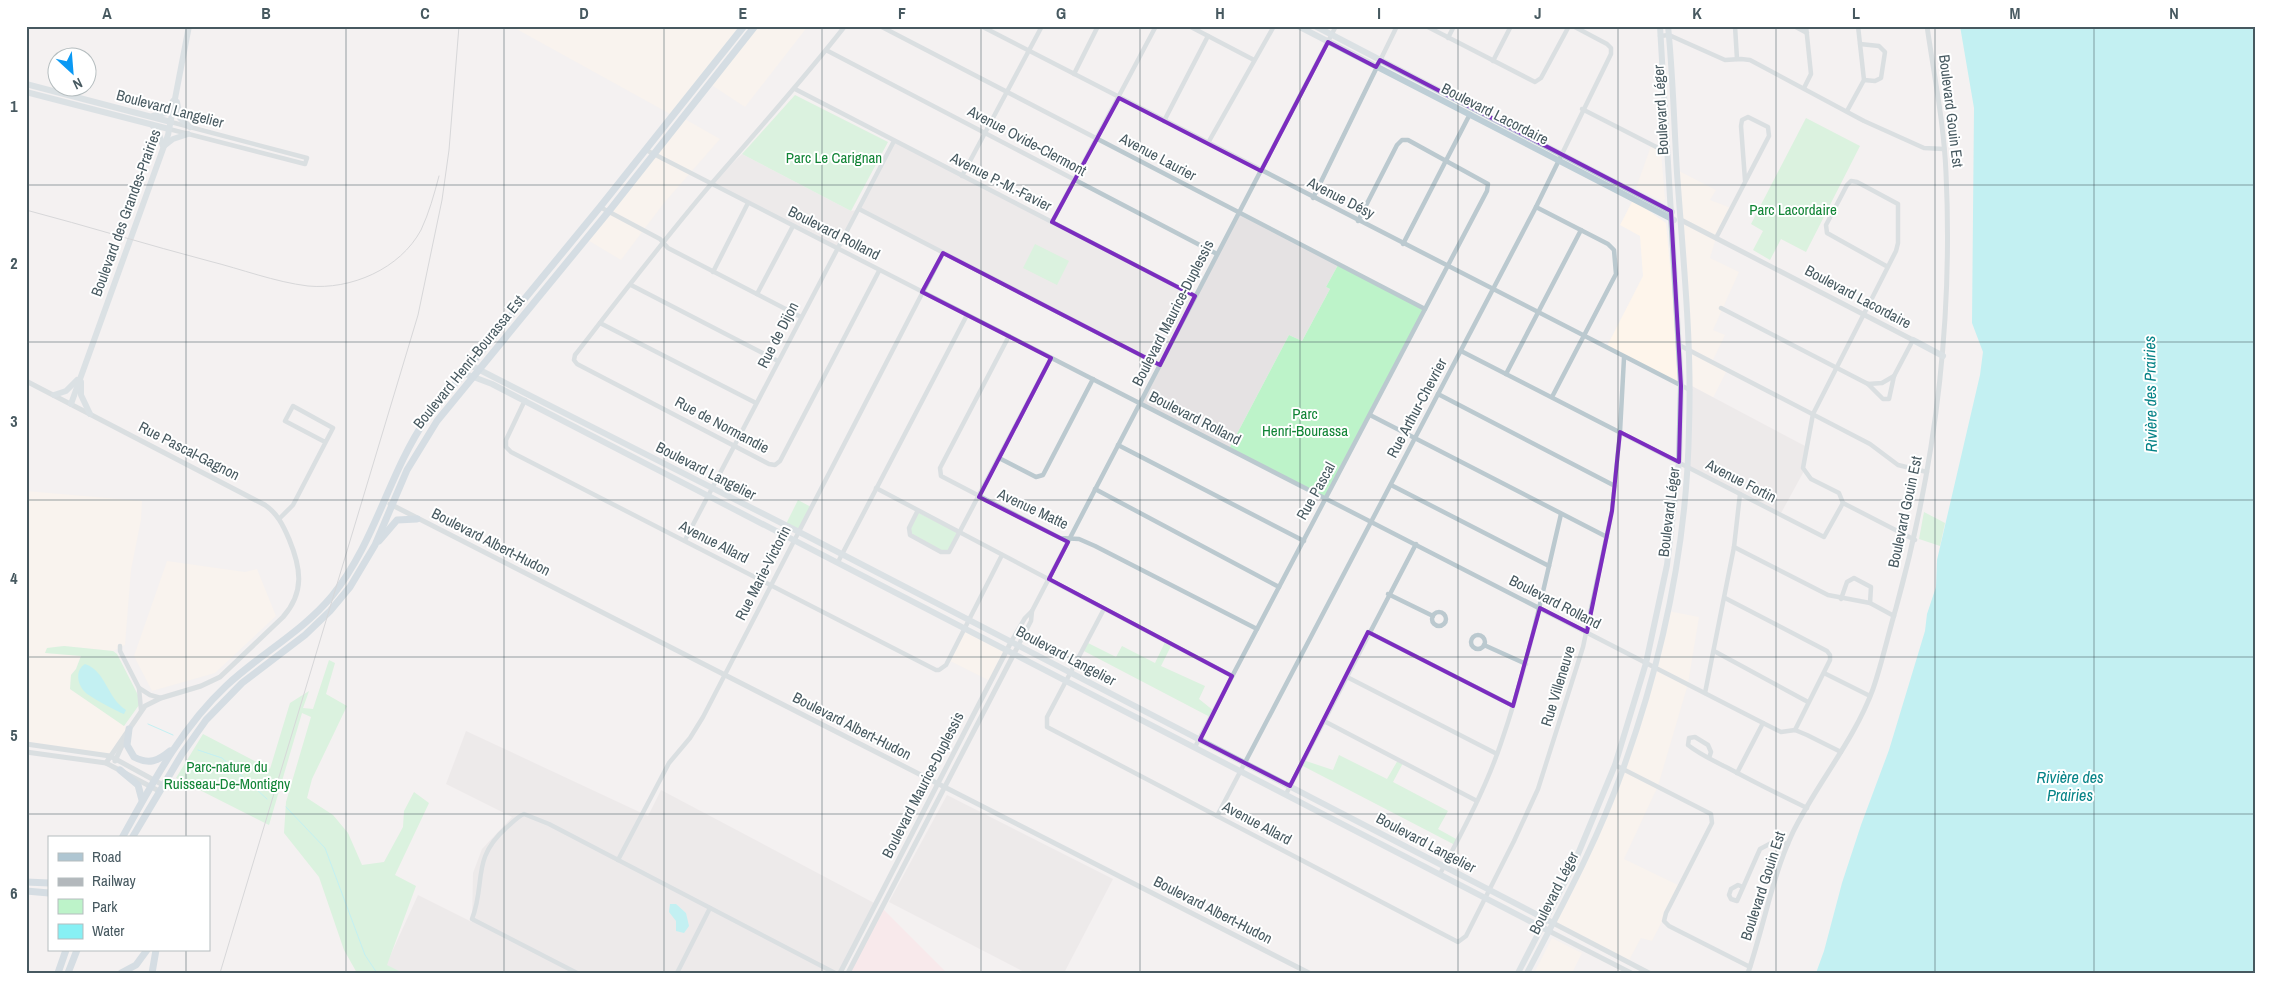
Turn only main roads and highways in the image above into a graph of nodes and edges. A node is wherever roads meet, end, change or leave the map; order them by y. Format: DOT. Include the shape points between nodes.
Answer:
graph roads {
  1 [pos="189,26"];
  2 [pos="744,26"];
  3 [pos="755,26"];
  4 [pos="1298,26"];
  5 [pos="1315,26"];
  6 [pos="1660,26"];
  7 [pos="1668,26"];
  8 [pos="26,84"];
  9 [pos="26,92"];
  10 [pos="177,93"];
  11 [pos="144,115"];
  12 [pos="152,124"];
  13 [pos="170,126"];
  14 [pos="190,127"];
  15 [pos="188,134"];
  16 [pos="164,147"];
  17 [pos="1671,212"];
  18 [pos="1672,220"];
  19 [pos="1681,220"];
  20 [pos="1913,340"];
  21 [pos="1943,356"];
  22 [pos="470,365"];
  23 [pos="480,369"];
  24 [pos="463,373"];
  25 [pos="81,376"];
  26 [pos="474,376"];
  27 [pos="54,396"];
  28 [pos="71,404"];
  29 [pos="90,414"];
  30 [pos="417,518"];
  31 [pos="375,545"];
  32 [pos="129,729"];
  33 [pos="174,748"];
  34 [pos="120,770"];
  35 [pos="142,801"];
  36 [pos="123,836"];
  37 [pos="133,836"];
  38 [pos="1573,866"];
  39 [pos="1580,870"];
  40 [pos="26,882"];
  41 [pos="48,883"];
  42 [pos="26,891"];
  43 [pos="48,893"];
  44 [pos="1545,919"];
  45 [pos="1553,923"];
  46 [pos="1541,927"];
  47 [pos="1549,931"];
  48 [pos="65,952"];
  49 [pos="75,952"];
  50 [pos="146,952"];
  51 [pos="156,952"];
  52 [pos="59,971"];
  53 [pos="69,971"];
  54 [pos="1519,972"];
  55 [pos="121,973"];
  56 [pos="152,973"];
  57 [pos="1527,973"];
  1 -- 10 [label="main road, Boulevard des Grandes-Prairies"];
  2 -- 22 [label="main road, Boulevard Henri-Bourassa Est"];
  3 -- 23 [label="main road, Boulevard Henri-Bourassa Est"];
  4 -- 18 [label="main road, Boulevard Lacordaire"];
  5 -- 17 [label="main road, Boulevard Lacordaire"];
  6 -- 17 [label="main road, Boulevard Léger"];
  7 -- 19 [label="main road, Boulevard Léger"];
  8 -- 11 [label="main road, Boulevard Langelier"];
  9 -- 12 [label="main road, Boulevard Langelier"];
  10 -- 11 [label="main road" via="166,113"];
  10 -- 13 [label="main road, Boulevard des Grandes-Prairies"];
  10 -- 14 [label="main road" via="180,118"];
  11 -- 13 [label="main road, Boulevard Langelier"];
  12 -- 13 [label="main road, Boulevard Langelier"];
  12 -- 16 [label="main road"];
  13 -- 16 [label="main road, Boulevard des Grandes-Prairies"];
  15 -- 16 [label="main road" via="173,139"];
  16 -- 25 [label="main road, Boulevard des Grandes-Prairies"];
  17 -- 18 [label="main road, Boulevard Léger"];
  17 -- 19 [label="main road, Boulevard Lacordaire"];
  18 -- 19 [label="main road, Boulevard Lacordaire"];
  18 -- 38 [label="main road, Boulevard Léger" via="1679,345 1679,462 1667,564 1646,663 1615,765"];
  19 -- 39 [label="main road, Boulevard Léger" via="1690,390 1687,467 1676,566 1654,667 1624,768"];
  20 -- 21 [label="main road, Boulevard Lacordaire"];
  22 -- 23 [label="main road, Boulevard Langelier"];
  22 -- 24 [label="main road, Boulevard Henri-Bourassa Est"];
  23 -- 26 [label="main road, Boulevard Henri-Bourassa Est"];
  23 -- 44 [label="main road, Boulevard Langelier"];
  24 -- 26 [label="main road, Boulevard Langelier"];
  24 -- 33 [label="main road, Boulevard Henri-Bourassa Est" via="416,434 358,557 332,595 290,636 226,686 194,720"];
  25 -- 27 [label="main road" via="70,388"];
  25 -- 28 [label="main road, Boulevard des Grandes-Prairies"];
  25 -- 29 [label="main road" via="82,395"];
  26 -- 31 [label="main road, Boulevard Henri-Bourassa Est" via="425,439 402,481"];
  26 -- 46 [label="main road, Boulevard Langelier"];
  30 -- 31 [label="main road" via="397,520"];
  31 -- 37 [label="main road, Boulevard Henri-Bourassa Est" via="360,572 330,611 305,635 242,683 206,720"];
  32 -- 33 [label="main road" via="127,745 141,761 156,761"];
  33 -- 35 [label="main road, Boulevard Henri-Bourassa Est"];
  34 -- 35 [label="main road" via="138,785"];
  35 -- 36 [label="main road, Boulevard Henri-Bourassa Est"];
  38 -- 39 [label="main road"];
  38 -- 44 [label="main road, Boulevard Léger"];
  39 -- 45 [label="main road, Boulevard Léger"];
  40 -- 41 [label="main road"];
  42 -- 43 [label="main road"];
  44 -- 45 [label="main road, Boulevard Langelier"];
  44 -- 46 [label="main road, Boulevard Léger"];
  45 -- 47 [label="main road, Boulevard Léger"];
  46 -- 47 [label="main road, Boulevard Langelier"];
  46 -- 54 [label="main road, Boulevard Léger"];
  47 -- 57 [label="main road, Boulevard Léger"];
  48 -- 52 [label="main road"];
  49 -- 53 [label="main road"];
  50 -- 55 [label="main road" via="136,965"];
  51 -- 56 [label="main road"];
}
